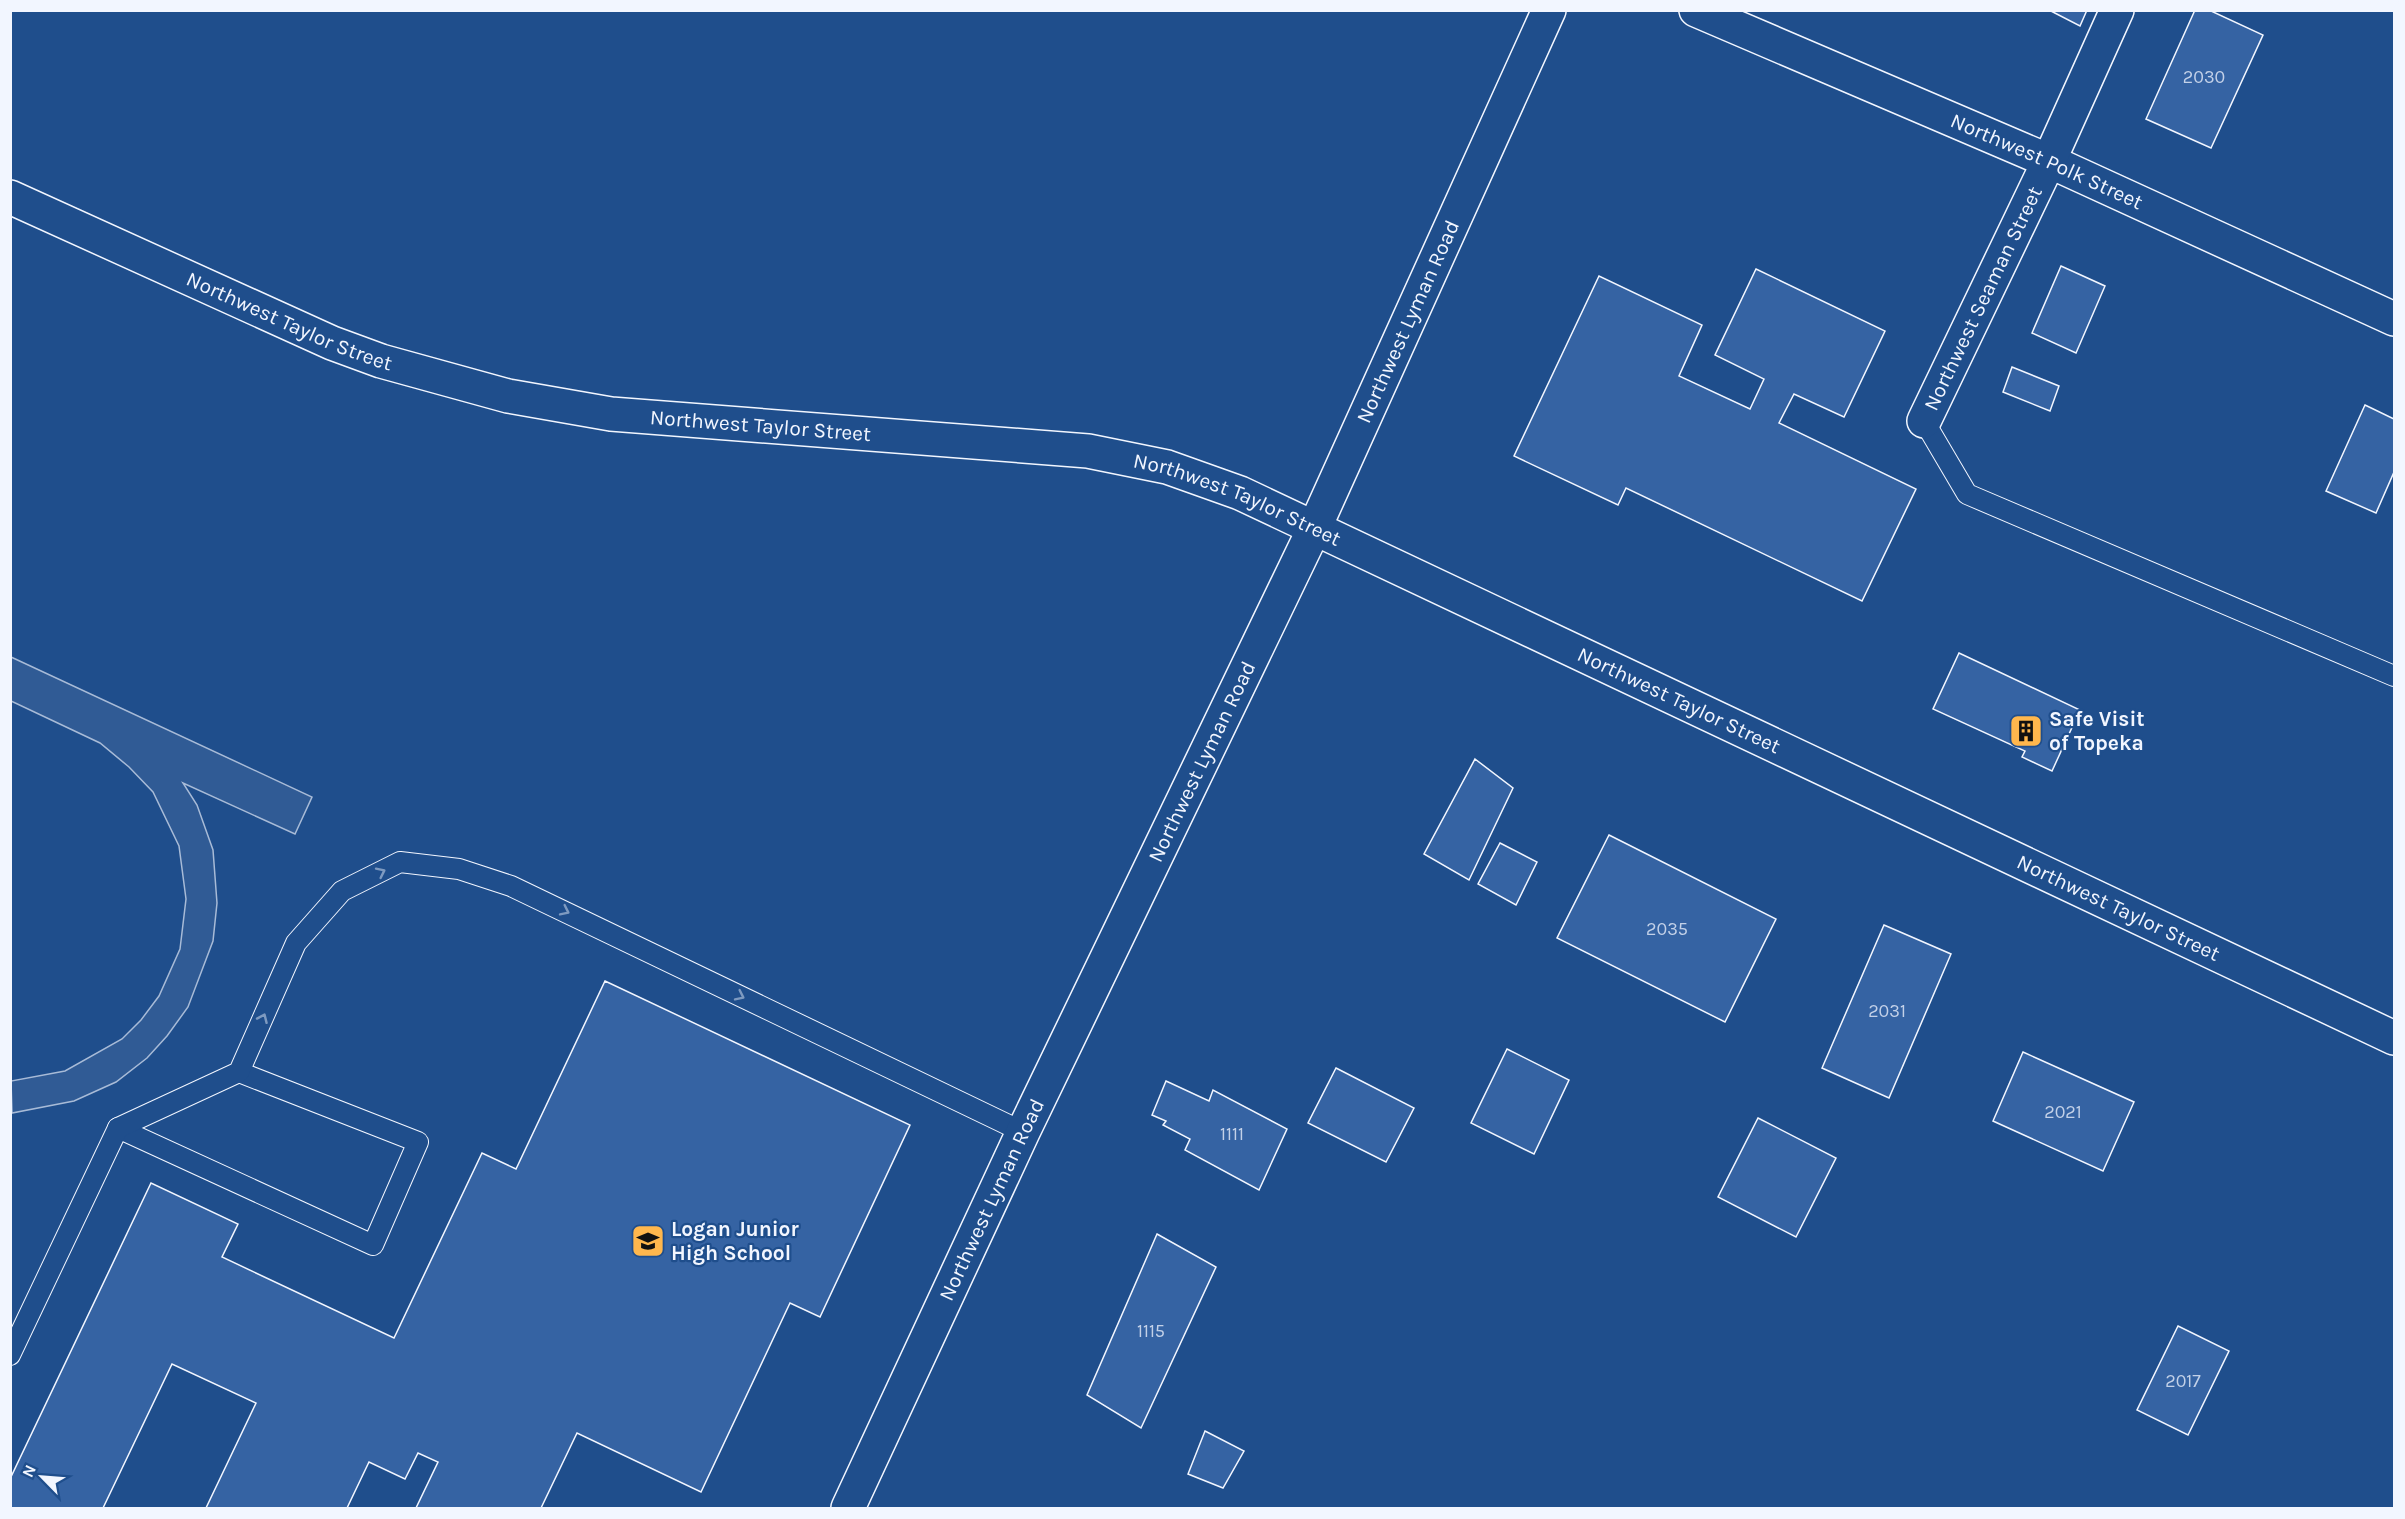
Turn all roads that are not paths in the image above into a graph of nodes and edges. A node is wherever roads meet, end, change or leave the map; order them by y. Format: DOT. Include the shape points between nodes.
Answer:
graph roads {
  1 [pos="1549,10"];
  2 [pos="1696,10"];
  3 [pos="2117,10"];
  4 [pos="2049,160"];
  5 [pos="10,197"];
  6 [pos="2394,319"];
  7 [pos="1924,421"];
  8 [pos="1314,529"];
  9 [pos="2394,676"];
  10 [pos="2394,1038"];
  11 [pos="239,1071"];
  12 [pos="118,1128"];
  13 [pos="1023,1132"];
  14 [pos="10,1355"];
  15 [pos="848,1509"];
  1 -- 8 [label="street, Northwest Lyman Road"];
  2 -- 4 [label="street, Northwest Polk Street"];
  3 -- 4 [label="street, Northwest Seaman Street"];
  4 -- 6 [label="street, Northwest Polk Street"];
  4 -- 7 [label="street, Northwest Seaman Street"];
  5 -- 8 [label="street, Northwest Taylor Street" via="332,343 381,361 507,396 611,414 1088,451 1167,467 1240,492"];
  7 -- 9 [label="lane" via="1967,494"];
  8 -- 10 [label="street, Northwest Taylor Street"];
  8 -- 13 [label="street, Northwest Lyman Road"];
  11 -- 12 [label="lane"];
  11 -- 12 [label="lane" via="418,1142 373,1245"];
  11 -- 13 [label="lane, one-way" via="296,943 342,891 399,862 459,869 511,886"];
  12 -- 14 [label="lane"];
  13 -- 15 [label="street, Northwest Lyman Road"];
}
